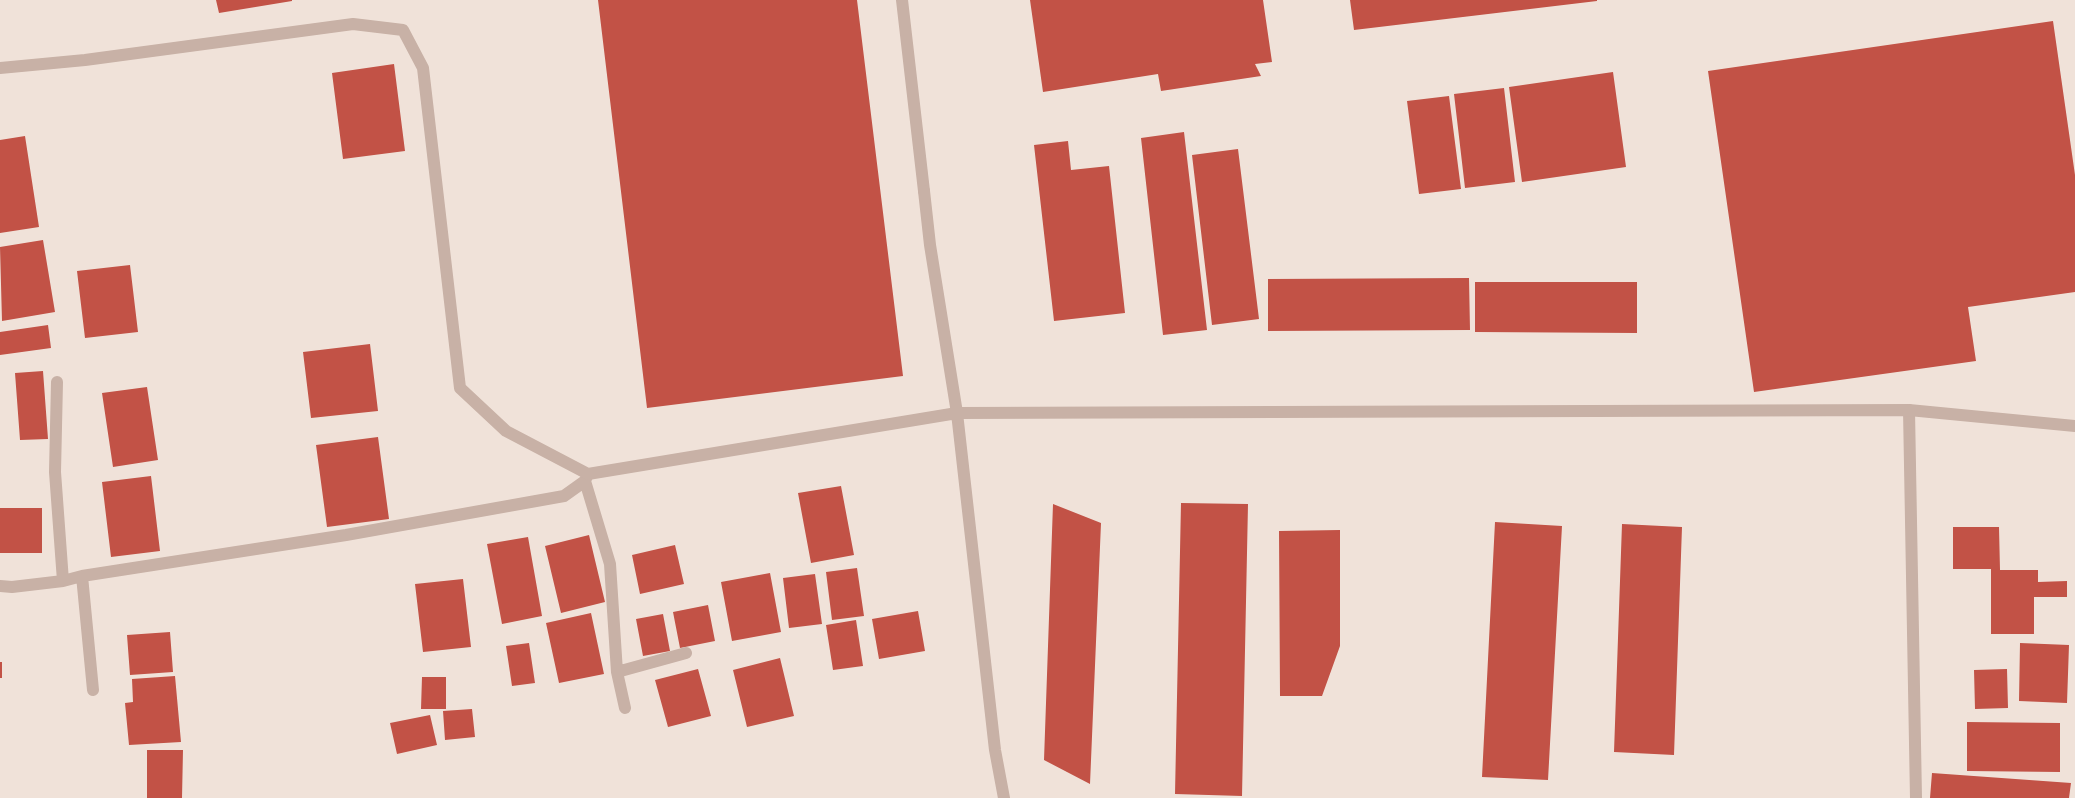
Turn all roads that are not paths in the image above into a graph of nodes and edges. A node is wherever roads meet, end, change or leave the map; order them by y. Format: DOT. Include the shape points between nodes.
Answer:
graph roads {
  1 [pos="902,0"];
  2 [pos="0,68"];
  3 [pos="57,382"];
  4 [pos="1909,410"];
  5 [pos="957,413"];
  6 [pos="2075,426"];
  7 [pos="586,478"];
  8 [pos="82,576"];
  9 [pos="63,581"];
  10 [pos="0,586"];
  11 [pos="686,653"];
  12 [pos="617,672"];
  13 [pos="93,690"];
  14 [pos="625,708"];
  15 [pos="1004,798"];
  16 [pos="1916,798"];
  1 -- 5 [label="street" via="930,245"];
  2 -- 7 [label="street" via="85,60 353,24 403,30 423,68 460,388 506,431"];
  3 -- 9 [label="street" via="55,472"];
  4 -- 5 [label="street"];
  4 -- 6 [label="street"];
  4 -- 16 [label="street"];
  5 -- 7 [label="street"];
  5 -- 15 [label="street" via="995,750"];
  7 -- 8 [label="street" via="564,496 346,535"];
  7 -- 12 [label="street" via="610,564"];
  8 -- 9 [label="street"];
  8 -- 13 [label="street"];
  9 -- 10 [label="street"];
  11 -- 12 [label="street"];
  12 -- 14 [label="street"];
}
